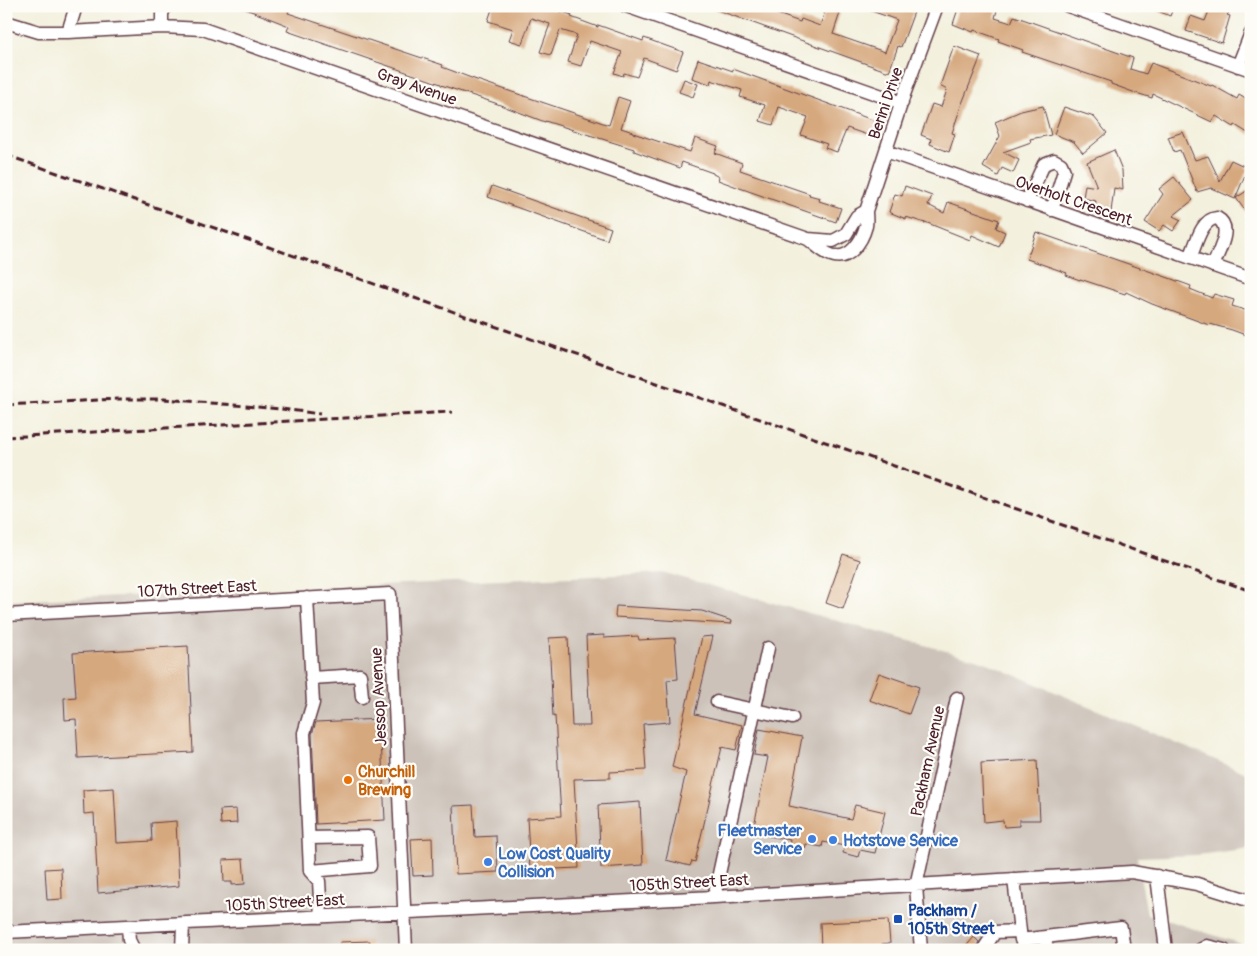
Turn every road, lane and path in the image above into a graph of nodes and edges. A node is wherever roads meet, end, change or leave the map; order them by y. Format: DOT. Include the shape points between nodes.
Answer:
graph roads {
  1 [pos="76,6"];
  2 [pos="164,6"];
  3 [pos="937,6"];
  4 [pos="1068,6"];
  5 [pos="631,7"];
  6 [pos="6,22"];
  7 [pos="162,26"];
  8 [pos="68,32"];
  9 [pos="1251,33"];
  10 [pos="1245,68"];
  11 [pos="902,103"];
  12 [pos="886,152"];
  13 [pos="1028,201"];
  14 [pos="866,210"];
  15 [pos="1052,210"];
  16 [pos="808,239"];
  17 [pos="1190,258"];
  18 [pos="1213,266"];
  19 [pos="1251,279"];
  20 [pos="390,594"];
  21 [pos="307,598"];
  22 [pos="6,615"];
  23 [pos="768,648"];
  24 [pos="312,678"];
  25 [pos="362,697"];
  26 [pos="957,698"];
  27 [pos="717,702"];
  28 [pos="753,710"];
  29 [pos="792,718"];
  30 [pos="309,838"];
  31 [pos="310,871"];
  32 [pos="1157,876"];
  33 [pos="1014,879"];
  34 [pos="916,886"];
  35 [pos="714,897"];
  36 [pos="1251,901"];
  37 [pos="404,912"];
  38 [pos="321,917"];
  39 [pos="183,924"];
  40 [pos="128,926"];
  41 [pos="1020,931"];
  42 [pos="6,932"];
  43 [pos="1046,943"];
  44 [pos="134,950"];
  45 [pos="182,950"];
  46 [pos="406,950"];
  47 [pos="921,950"];
  48 [pos="983,950"];
  49 [pos="1124,950"];
  50 [pos="1166,950"];
  51 [pos="1200,950"];
  52 [pos="1224,950"];
  1 -- 8 [label="street"];
  2 -- 7 [label="street"];
  3 -- 11 [label="street, Berini Drive"];
  4 -- 10 [label="street"];
  5 -- 11 [label="street"];
  6 -- 8 [label="street, Gray Avenue" via="39,32"];
  7 -- 8 [label="street, Gray Avenue"];
  7 -- 16 [label="street, Gray Avenue" via="203,29"];
  9 -- 10 [label="street"];
  11 -- 12 [label="street, Berini Drive"];
  12 -- 13 [label="street, Overholt Crescent"];
  12 -- 14 [label="street, Berini Drive"];
  13 -- 15 [label="street, Overholt Crescent"];
  13 -- 15 [label="street" via="1044,164 1054,160 1064,171"];
  14 -- 16 [label="street, Gray Avenue" via="857,216 846,234 833,241"];
  14 -- 16 [label="street, Gray Avenue" via="867,224 850,253 840,257 830,255"];
  15 -- 17 [label="street, Overholt Crescent"];
  17 -- 18 [label="street, Overholt Crescent"];
  17 -- 18 [label="street" via="1205,224 1217,218 1224,222 1226,230"];
  18 -- 19 [label="street, Overholt Crescent"];
  20 -- 21 [label="street, 107th Street East"];
  20 -- 37 [label="street, Jessop Avenue"];
  21 -- 22 [label="street, 107th Street East"];
  21 -- 24 [label="street"];
  23 -- 28 [label="street"];
  24 -- 25 [label="street" via="360,675"];
  24 -- 30 [label="street" via="313,703 304,732"];
  26 -- 34 [label="street, Packham Avenue"];
  27 -- 28 [label="street"];
  28 -- 29 [label="street"];
  28 -- 35 [label="street"];
  30 -- 31 [label="street"];
  30 -- 31 [label="street" via="368,837 370,866"];
  31 -- 38 [label="street" via="319,881"];
  32 -- 33 [label="street, 105th Street East" via="1132,872"];
  32 -- 36 [label="street, 105th Street East" via="1197,884"];
  32 -- 50 [label="street"];
  33 -- 34 [label="street, 105th Street East"];
  33 -- 41 [label="street"];
  34 -- 35 [label="street, 105th Street East"];
  34 -- 47 [label="street, Packham Avenue"];
  35 -- 37 [label="street, 105th Street East"];
  37 -- 38 [label="street, 105th Street East"];
  37 -- 46 [label="street, Jessop Avenue"];
  38 -- 39 [label="street, 105th Street East"];
  39 -- 40 [label="street, 105th Street East"];
  39 -- 45 [label="street"];
  40 -- 42 [label="street, 105th Street East"];
  40 -- 44 [label="street"];
  41 -- 43 [label="street" via="1021,940"];
  41 -- 48 [label="street" via="995,932"];
  43 -- 49 [label="street" via="1121,928"];
  51 -- 52 [label="street" via="1207,946"];
}
